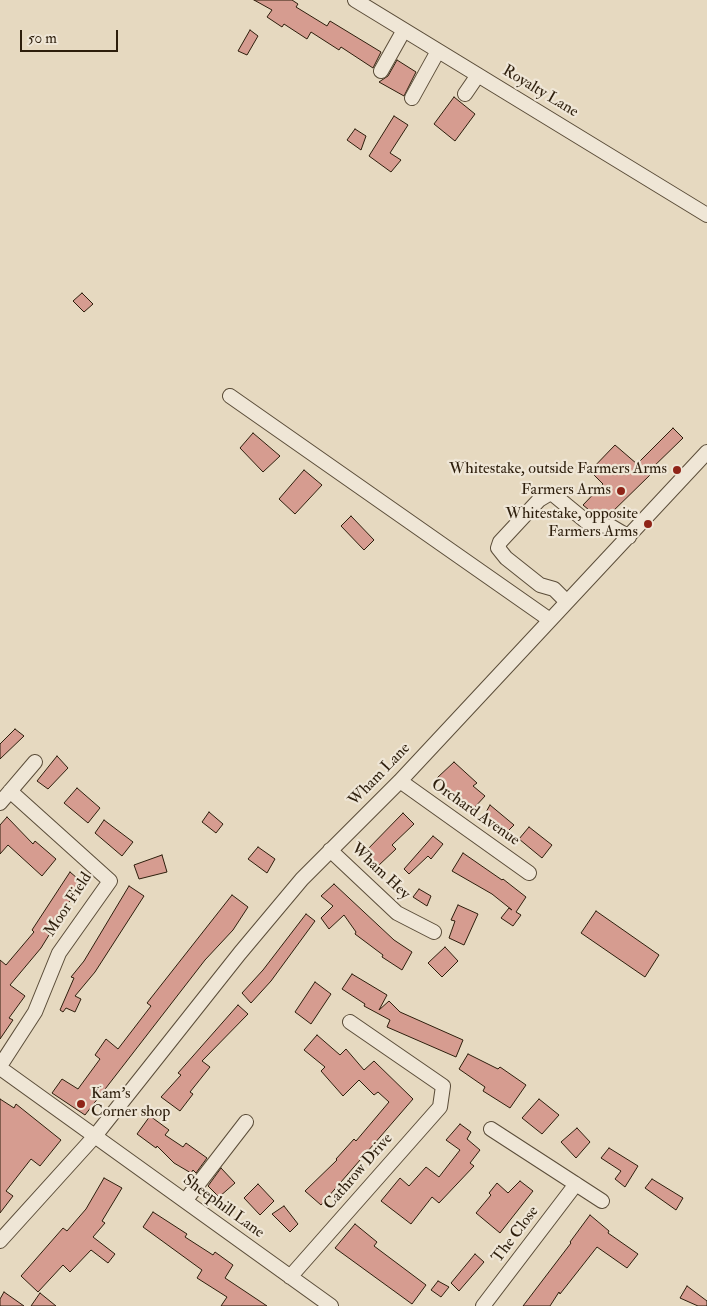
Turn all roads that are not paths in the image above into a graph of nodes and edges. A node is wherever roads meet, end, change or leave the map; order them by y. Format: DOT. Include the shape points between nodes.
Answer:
graph roads {
  1 [pos="355,0"];
  2 [pos="404,30"];
  3 [pos="438,50"];
  4 [pos="381,71"];
  5 [pos="478,75"];
  6 [pos="465,94"];
  7 [pos="412,98"];
  8 [pos="707,215"];
  9 [pos="230,396"];
  10 [pos="707,452"];
  11 [pos="629,537"];
  12 [pos="567,602"];
  13 [pos="550,620"];
  14 [pos="35,762"];
  15 [pos="400,781"];
  16 [pos="10,791"];
  17 [pos="0,803"];
  18 [pos="330,850"];
  19 [pos="530,873"];
  20 [pos="434,932"];
  21 [pos="350,1022"];
  22 [pos="0,1067"];
  23 [pos="246,1122"];
  24 [pos="491,1129"];
  25 [pos="95,1136"];
  26 [pos="576,1184"];
  27 [pos="186,1200"];
  28 [pos="602,1201"];
  29 [pos="0,1241"];
  30 [pos="290,1276"];
  31 [pos="331,1306"];
  32 [pos="483,1306"];
  1 -- 2 [label="street, Royalty Lane"];
  2 -- 3 [label="street, Royalty Lane"];
  2 -- 4 [label="street"];
  3 -- 5 [label="street, Royalty Lane"];
  3 -- 7 [label="street"];
  5 -- 6 [label="street"];
  5 -- 8 [label="street, Royalty Lane"];
  9 -- 13 [label="street"];
  10 -- 11 [label="street, Wham Lane"];
  11 -- 12 [label="street, Wham Lane"];
  11 -- 12 [label="street" via="612,527 588,524 554,495 549,494 539,500 498,548 506,558"];
  12 -- 13 [label="street, Wham Lane"];
  13 -- 15 [label="street, Wham Lane"];
  14 -- 16 [label="street"];
  15 -- 18 [label="street, Wham Lane"];
  15 -- 19 [label="street, Orchard Avenue"];
  16 -- 17 [label="street"];
  16 -- 22 [label="street, Moor Field" via="110,881 59,952 35,1012"];
  18 -- 20 [label="street, Wham Hey" via="397,913"];
  18 -- 25 [label="street, Wham Lane" via="240,953"];
  21 -- 30 [label="street, Cathrow Drive" via="443,1086 440,1107"];
  22 -- 25 [label="street, Sheephill Lane"];
  23 -- 27 [label="street"];
  24 -- 26 [label="street"];
  25 -- 27 [label="street, Sheephill Lane"];
  25 -- 29 [label="street, Wham Lane"];
  26 -- 28 [label="street"];
  26 -- 32 [label="street, The Close"];
  27 -- 30 [label="street, Sheephill Lane"];
  30 -- 31 [label="street, Sheephill Lane"];
}
